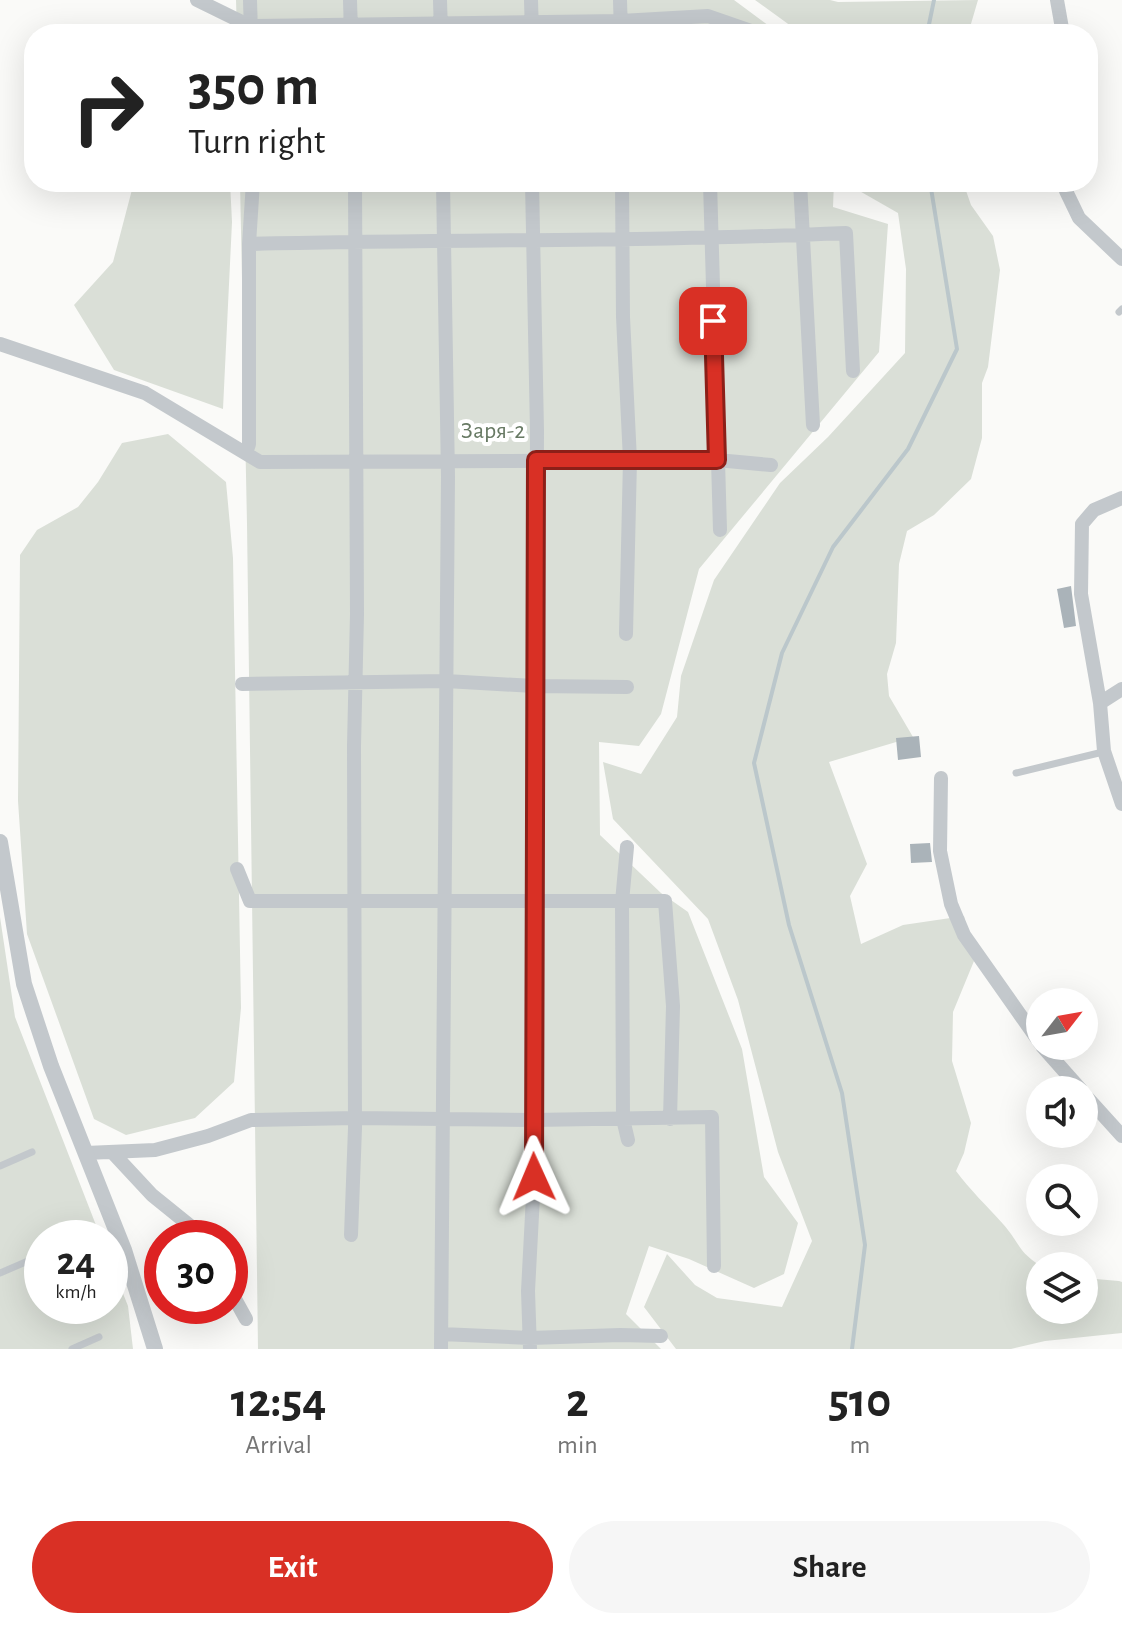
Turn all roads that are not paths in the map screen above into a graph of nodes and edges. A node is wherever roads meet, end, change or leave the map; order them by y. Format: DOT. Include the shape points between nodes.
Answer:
graph roads {
  1 [pos="197,0"];
  2 [pos="250,0"];
  3 [pos="350,0"];
  4 [pos="440,0"];
  5 [pos="531,0"];
  6 [pos="620,0"];
  7 [pos="1057,0"];
  8 [pos="708,16"];
  9 [pos="239,24"];
  10 [pos="250,24"];
  11 [pos="351,24"];
  12 [pos="441,24"];
  13 [pos="532,24"];
  14 [pos="621,24"];
  15 [pos="650,24"];
  16 [pos="708,24"];
  17 [pos="731,24"];
  18 [pos="1061,24"];
  19 [pos="252,192"];
  20 [pos="355,192"];
  21 [pos="443,192"];
  22 [pos="532,192"];
  23 [pos="622,192"];
  24 [pos="710,192"];
  25 [pos="800,192"];
  26 [pos="1066,192"];
  27 [pos="802,235"];
  28 [pos="533,238"];
  29 [pos="711,238"];
  30 [pos="622,240"];
  31 [pos="355,241"];
  32 [pos="444,243"];
  33 [pos="249,244"];
  34 [pos="1122,259"];
  35 [pos="0,344"];
  36 [pos="853,371"];
  37 [pos="813,425"];
  38 [pos="246,453"];
  39 [pos="536,460"];
  40 [pos="630,460"];
  41 [pos="717,460"];
  42 [pos="355,462"];
  43 [pos="447,462"];
  44 [pos="771,465"];
  45 [pos="1122,498"];
  46 [pos="720,530"];
  47 [pos="626,634"];
  48 [pos="446,681"];
  49 [pos="356,683"];
  50 [pos="242,684"];
  51 [pos="534,686"];
  52 [pos="627,687"];
  53 [pos="1122,689"];
  54 [pos="1100,703"];
  55 [pos="1104,751"];
  56 [pos="1016,773"];
  57 [pos="941,778"];
  58 [pos="1122,804"];
  59 [pos="0,842"];
  60 [pos="627,847"];
  61 [pos="237,869"];
  62 [pos="354,900"];
  63 [pos="446,901"];
  64 [pos="533,901"];
  65 [pos="622,902"];
  66 [pos="1026,1023"];
  67 [pos="1055,1060"];
  68 [pos="1068,1076"];
  69 [pos="1098,1110"];
  70 [pos="355,1118"];
  71 [pos="442,1118"];
  72 [pos="623,1119"];
  73 [pos="670,1119"];
  74 [pos="533,1120"];
  75 [pos="1122,1136"];
  76 [pos="628,1140"];
  77 [pos="32,1152"];
  78 [pos="112,1152"];
  79 [pos="86,1153"];
  80 [pos="0,1166"];
  81 [pos="181,1220"];
  82 [pos="351,1235"];
  83 [pos="24,1263"];
  84 [pos="714,1266"];
  85 [pos="0,1273"];
  86 [pos="661,1336"];
  87 [pos="99,1337"];
  88 [pos="441,1342"];
  89 [pos="620,1342"];
  90 [pos="530,1344"];
  91 [pos="72,1349"];
  92 [pos="155,1349"];
  1 -- 9 [label="street"];
  2 -- 10 [label="street"];
  3 -- 11 [label="street"];
  4 -- 12 [label="street"];
  5 -- 13 [label="street"];
  6 -- 14 [label="street"];
  7 -- 18 [label="street"];
  8 -- 15 [label="street"];
  8 -- 16 [label="street"];
  8 -- 17 [label="street"];
  19 -- 33 [label="street"];
  20 -- 31 [label="street"];
  21 -- 32 [label="street"];
  22 -- 28 [label="street"];
  23 -- 30 [label="street"];
  24 -- 29 [label="street"];
  25 -- 27 [label="street"];
  26 -- 34 [label="street" via="1079,218"];
  27 -- 29 [label="street"];
  27 -- 36 [label="street" via="846,233"];
  27 -- 37 [label="street"];
  28 -- 30 [label="street"];
  28 -- 32 [label="street"];
  28 -- 39 [label="street"];
  29 -- 30 [label="street"];
  29 -- 41 [label="street"];
  30 -- 40 [label="street"];
  31 -- 32 [label="street"];
  31 -- 33 [label="street"];
  31 -- 42 [label="street"];
  32 -- 43 [label="street"];
  33 -- 38 [label="street"];
  35 -- 38 [label="street" via="145,393"];
  38 -- 42 [label="street" via="260,462"];
  39 -- 40 [label="street"];
  39 -- 43 [label="street"];
  39 -- 51 [label="street"];
  40 -- 41 [label="street"];
  40 -- 47 [label="street"];
  41 -- 44 [label="street"];
  41 -- 46 [label="street"];
  42 -- 43 [label="street"];
  42 -- 49 [label="street"];
  43 -- 48 [label="street"];
  45 -- 54 [label="street" via="1094,510 1082,524 1081,594"];
  48 -- 49 [label="street"];
  48 -- 51 [label="street"];
  48 -- 63 [label="street"];
  49 -- 50 [label="street"];
  49 -- 62 [label="street"];
  51 -- 52 [label="street"];
  51 -- 64 [label="street"];
  53 -- 54 [label="street"];
  54 -- 55 [label="street"];
  55 -- 56 [label="lane"];
  55 -- 58 [label="street"];
  57 -- 66 [label="street" via="940,851 951,904 964,935"];
  59 -- 79 [label="street" via="24,984"];
  60 -- 65 [label="street"];
  61 -- 62 [label="street" via="250,901"];
  62 -- 63 [label="street"];
  62 -- 70 [label="street"];
  63 -- 64 [label="street"];
  63 -- 71 [label="street"];
  64 -- 65 [label="street"];
  64 -- 74 [label="street"];
  65 -- 72 [label="street"];
  65 -- 73 [label="street" via="665,901 673,1006"];
  67 -- 68 [label="street"];
  69 -- 75 [label="street"];
  70 -- 71 [label="street"];
  70 -- 78 [label="street" via="251,1120 155,1150"];
  70 -- 82 [label="street"];
  71 -- 74 [label="street"];
  71 -- 88 [label="street"];
  72 -- 73 [label="street"];
  72 -- 74 [label="street"];
  72 -- 76 [label="street"];
  73 -- 84 [label="street" via="712,1117"];
  74 -- 90 [label="street"];
  77 -- 80 [label="lane"];
  78 -- 79 [label="street"];
  78 -- 81 [label="street"];
  79 -- 92 [label="street"];
  83 -- 85 [label="lane"];
  86 -- 89 [label="street"];
  87 -- 91 [label="lane"];
  88 -- 90 [label="street"];
  89 -- 90 [label="street"];
}
